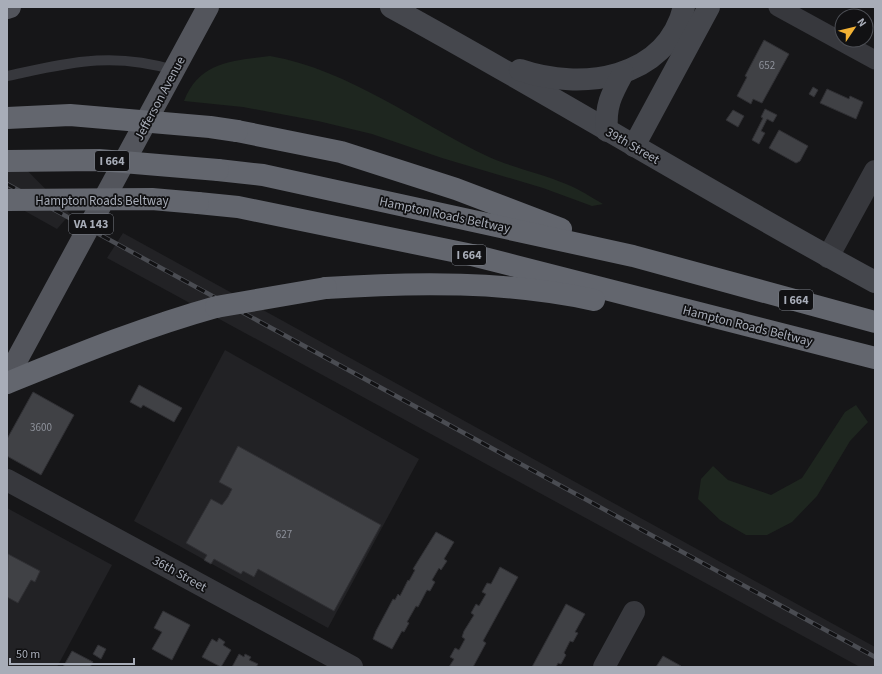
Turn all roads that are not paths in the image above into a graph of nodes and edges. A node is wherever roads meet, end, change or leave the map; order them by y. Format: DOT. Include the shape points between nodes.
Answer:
graph roads {
  1 [pos="10,7"];
  2 [pos="208,7"];
  3 [pos="391,7"];
  4 [pos="684,7"];
  5 [pos="709,7"];
  6 [pos="778,7"];
  7 [pos="7,8"];
  8 [pos="485,58"];
  9 [pos="875,60"];
  10 [pos="174,70"];
  11 [pos="623,73"];
  12 [pos="7,76"];
  13 [pos="7,118"];
  14 [pos="608,131"];
  15 [pos="634,146"];
  16 [pos="7,161"];
  17 [pos="875,171"];
  18 [pos="7,200"];
  19 [pos="633,256"];
  20 [pos="828,257"];
  21 [pos="875,282"];
  22 [pos="695,315"];
  23 [pos="875,322"];
  24 [pos="875,358"];
  25 [pos="7,378"];
  26 [pos="7,383"];
  27 [pos="7,480"];
  28 [pos="634,612"];
  29 [pos="352,667"];
  30 [pos="604,667"];
  1 -- 7 [label="main road"];
  2 -- 10 [label="main road, Jefferson Avenue / VA 143"];
  3 -- 8 [label="main road, 39th Street"];
  4 -- 11 [label="main road" via="673,36 662,48 647,60"];
  5 -- 15 [label="main road"];
  6 -- 9 [label="street"];
  8 -- 11 [label="main road" via="540,77 564,80 591,79"];
  8 -- 14 [label="main road, 39th Street"];
  10 -- 12 [label="lane" via="132,61 103,59 79,61"];
  10 -- 25 [label="main road, Jefferson Avenue / VA 143"];
  11 -- 14 [label="main road" via="609,101 606,113"];
  13 -- 19 [label="highway, bridge" via="70,115 210,126 341,152 456,189"];
  14 -- 15 [label="main road, 39th Street"];
  15 -- 20 [label="main road, 39th Street"];
  16 -- 19 [label="highway, Hampton Roads Beltway / I 664, bridge" via="99,160 263,175"];
  17 -- 20 [label="street"];
  18 -- 22 [label="highway, Hampton Roads Beltway / I 664, bridge" via="152,199 238,207 428,246"];
  19 -- 23 [label="highway, Hampton Roads Beltway / I 664"];
  20 -- 21 [label="main road, 39th Street"];
  22 -- 24 [label="highway, Hampton Roads Beltway" via="743,324"];
  22 -- 26 [label="highway, bridge" via="530,289 389,284 326,288 240,301 168,320"];
  27 -- 29 [label="street, 36th Street"];
  28 -- 30 [label="street"];
}
